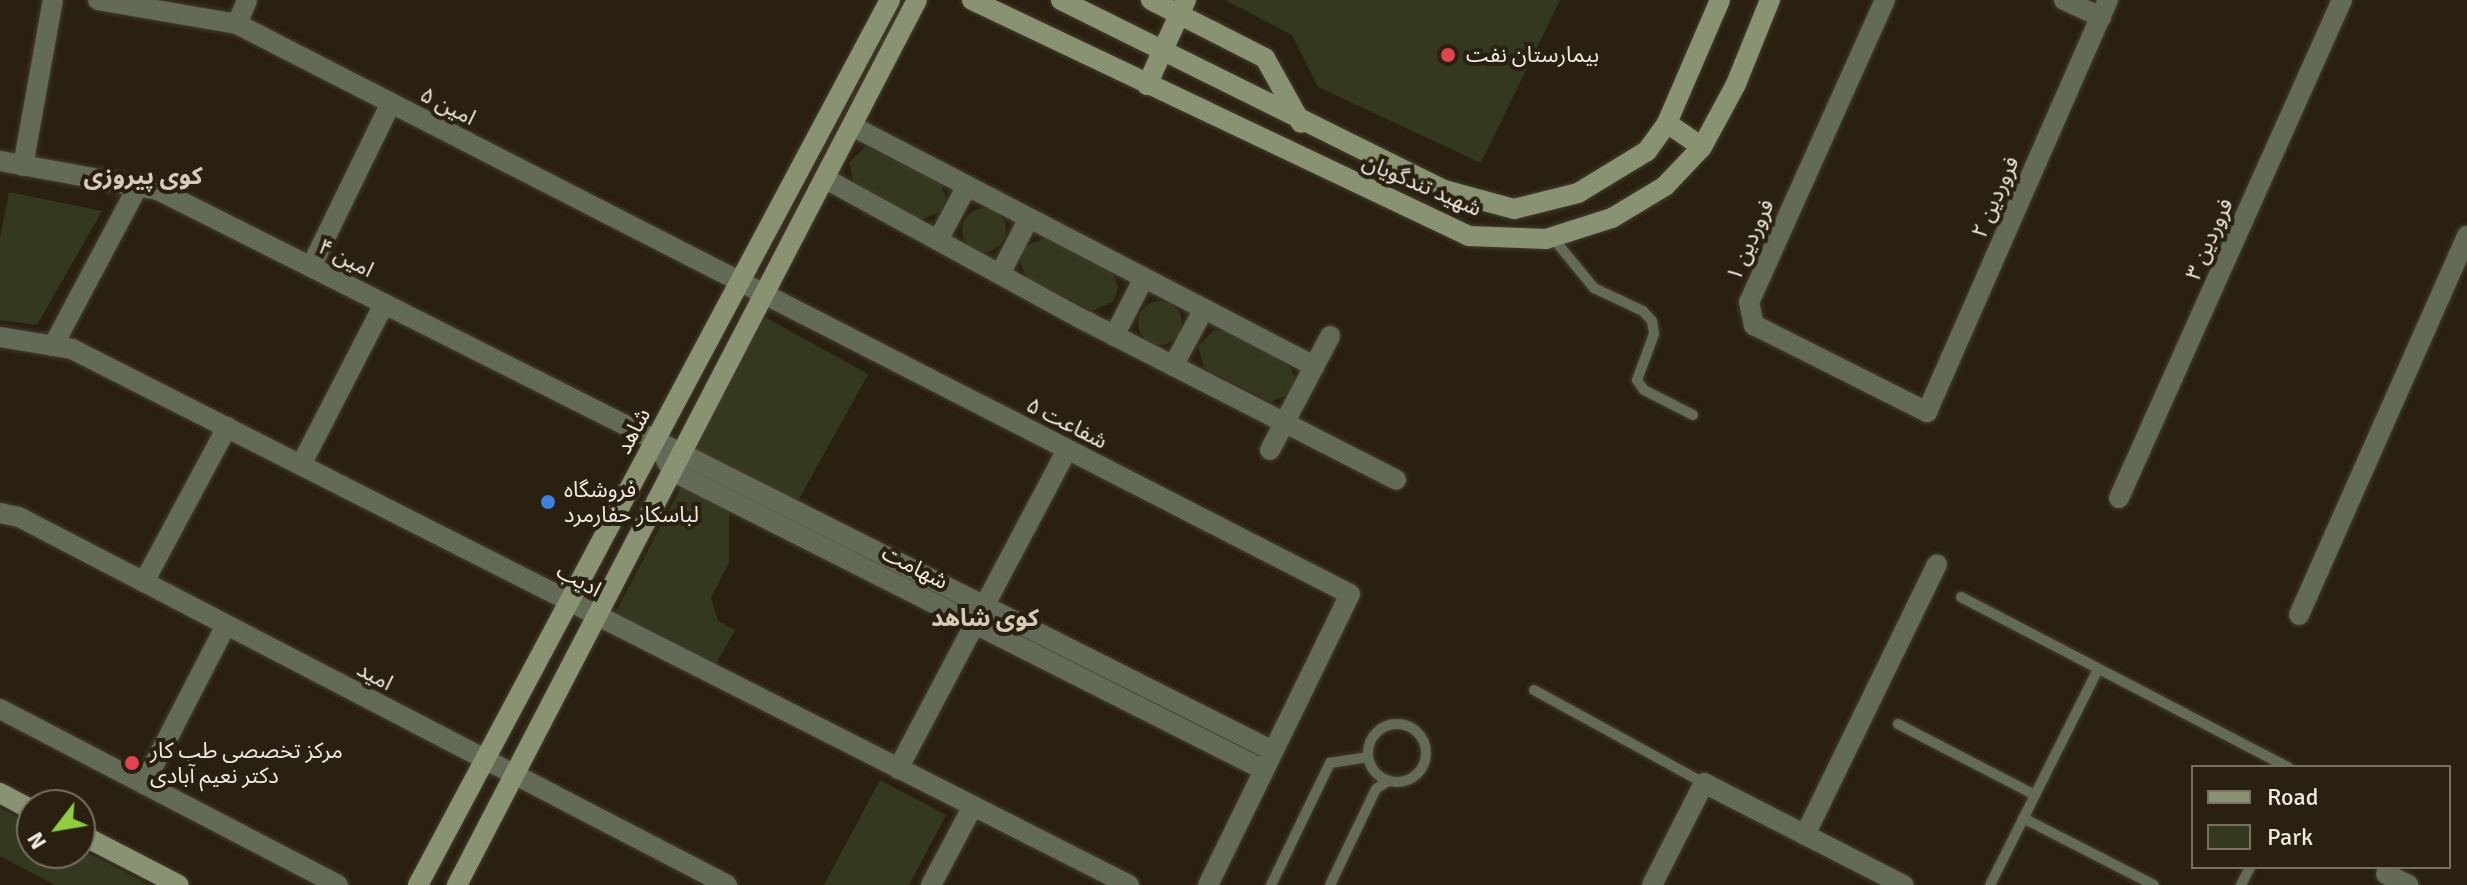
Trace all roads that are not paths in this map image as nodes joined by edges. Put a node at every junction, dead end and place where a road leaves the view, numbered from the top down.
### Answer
1 (53, 0) edge
2 (98, 0) edge
3 (247, 0) edge
4 (890, 0) edge
5 (917, 0) edge
6 (972, 0) edge
7 (1061, 0) edge
8 (1151, 0) edge
9 (1720, 0) edge
10 (1770, 0) edge
11 (1885, 0) edge
12 (2064, 0) edge
13 (2342, 0) edge
14 (1183, 8) edge
15 (2104, 8) edge
16 (237, 24) junction
17 (1162, 52) junction
18 (1147, 85) junction
19 (391, 103) junction
20 (1301, 123) junction
21 (1667, 123) junction
22 (852, 126) junction
23 (1702, 147) junction
24 (0, 161) edge
25 (23, 166) junction
26 (824, 178) junction
27 (138, 186) junction
28 (967, 186) junction
29 (1444, 190) junction
30 (1029, 218) junction
31 (1433, 219) junction
32 (2467, 235) edge
33 (1552, 237) junction
34 (938, 240) junction
35 (311, 267) junction
36 (1000, 274) junction
37 (1144, 278) junction
38 (739, 284) junction
39 (763, 296) junction
40 (384, 304) junction
41 (1204, 309) junction
42 (1114, 336) junction
43 (1330, 336) dead end
44 (0, 337) edge
45 (53, 346) junction
46 (1173, 366) junction
47 (1314, 366) junction
48 (1927, 412) joint
49 (1693, 415) dead end
50 (1285, 423) junction
51 (227, 427) junction
52 (655, 440) junction
53 (1067, 450) junction
54 (1270, 450) dead end
55 (682, 451) junction
56 (301, 465) junction
57 (672, 471) junction
58 (1396, 480) dead end
59 (2119, 498) dead end
60 (0, 513) edge
61 (1937, 564) dead end
62 (144, 582) junction
63 (1961, 597) dead end
64 (569, 601) junction
65 (985, 605) junction
66 (2299, 615) dead end
67 (596, 617) junction
68 (975, 624) junction
69 (226, 625) junction
70 (2098, 669) junction
71 (1534, 690) dead end
72 (0, 709) edge
73 (1898, 724) dead end
74 (1273, 751) junction
75 (1367, 757) junction
76 (485, 760) junction
77 (2284, 765) edge
78 (898, 769) junction
79 (1264, 770) junction
80 (515, 773) junction
81 (1388, 781) junction
82 (1704, 783) junction
83 (144, 784) junction
84 (2035, 795) junction
85 (973, 806) junction
86 (2023, 818) junction
87 (1805, 835) junction
88 (96, 842) edge
89 (2385, 875) edge
90 (179, 885) edge
91 (338, 885) edge
92 (418, 885) edge
93 (457, 885) edge
94 (727, 885) edge
95 (931, 885) edge
96 (1129, 885) edge
97 (1208, 885) edge
98 (1271, 885) edge
99 (1330, 885) edge
100 (1652, 885) edge
101 (1903, 885) edge
102 (1990, 885) edge
103 (2154, 885) edge
104 (2409, 885) edge

1 - 25 street
2 - 16 street, امین ۵
3 - 16 street
4 - 38 main road, شاهد
5 - 22 main road
6 - 18 main road, شهید تندگویان
7 - 17 main road, شهید تندگویان
8 - 14 main road
9 - 21 main road, شهید تندگویان
10 - 23 main road, شهید تندگویان
11 - 48 street, فروردین ۱
12 - 15 street
13 - 59 street, فروردین ۳
14 - 17 main road
14 - 20 main road
15 - 48 street, فروردین ۲
16 - 19 street, امین ۵
17 - 18 main road
17 - 20 main road, شهید تندگویان
18 - 31 main road, شهید تندگویان
19 - 35 street
19 - 38 street, امین ۵
20 - 29 main road, شهید تندگویان
21 - 23 main road
21 - 29 main road, شهید تندگویان
22 - 26 main road
22 - 28 street
23 - 33 main road, شهید تندگویان
24 - 25 street, امین ۴
25 - 27 street, امین ۴
26 - 34 street
26 - 39 main road
27 - 35 street, امین ۴
27 - 45 street
28 - 30 street
28 - 34 street
29 - 31 main road
30 - 36 street
30 - 37 street
31 - 33 main road, شهید تندگویان
32 - 66 street
33 - 49 lane
34 - 36 street
35 - 40 street, امین ۴
36 - 42 street
37 - 41 street
37 - 42 street
38 - 39 street, امین ۵
38 - 52 main road, شاهد
39 - 53 street, شفاعت ۵
39 - 55 main road
40 - 52 street, امین ۴
40 - 56 street
41 - 46 street
41 - 47 street
42 - 46 street
43 - 47 street
44 - 45 street, ادیب
45 - 51 street, ادیب
46 - 50 street
47 - 50 street
50 - 54 street
50 - 58 street
51 - 56 street, ادیب
51 - 62 street
52 - 55 street, امین ۴
52 - 57 street
52 - 64 main road, شاهد
53 - 65 street
53 - 74 street, شفاعت ۵
55 - 57 main road
55 - 65 street, شهامت
56 - 64 street, ادیب
57 - 67 main road
57 - 68 street, شهامت
60 - 62 street, امید
61 - 87 street
62 - 69 street, امید
63 - 70 lane
64 - 67 street, ادیب
64 - 76 main road, شاهد
65 - 68 street
65 - 74 street, شهامت
67 - 78 street, ادیب
67 - 80 main road
68 - 78 street
68 - 79 street, شهامت
69 - 76 street, امید
69 - 83 street
70 - 77 lane
70 - 84 lane
71 - 82 lane
72 - 83 street
73 - 84 lane
74 - 79 street
75 - 81 lane
75 - 81 lane
75 - 98 lane
76 - 80 street, امید
76 - 92 main road, شاهد
78 - 85 street, ادیب
79 - 97 street
80 - 93 main road
80 - 94 street, امید
81 - 99 lane
82 - 87 street
82 - 100 street
83 - 91 street
84 - 86 lane
85 - 95 street
85 - 96 street, ادیب
86 - 102 lane
86 - 103 lane
87 - 101 street
88 - 90 main road
89 - 104 street

